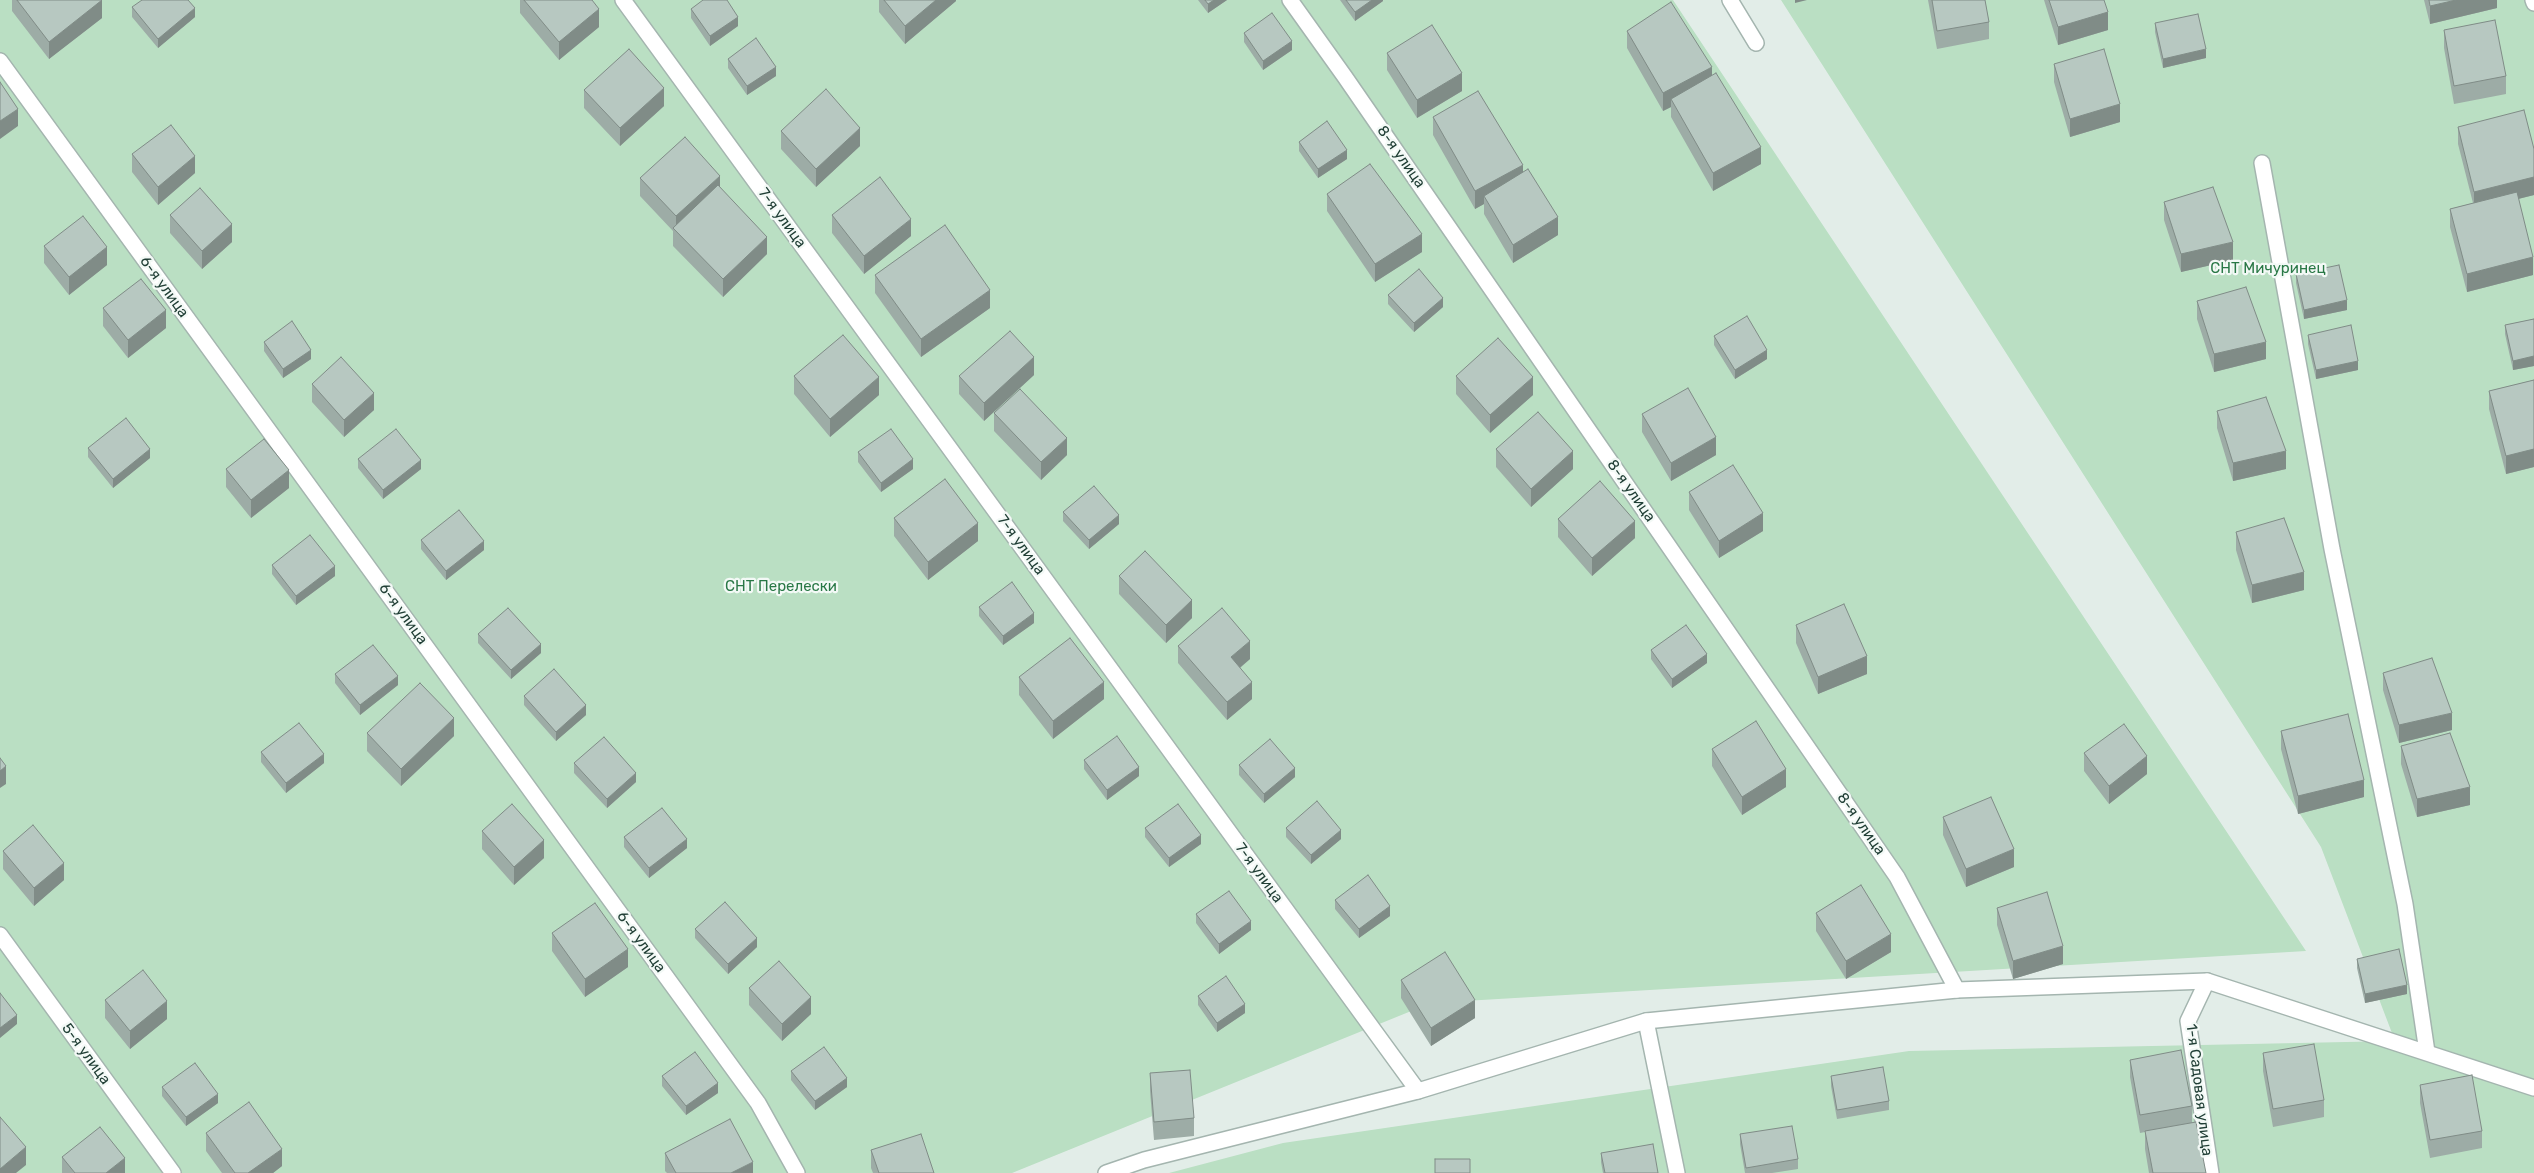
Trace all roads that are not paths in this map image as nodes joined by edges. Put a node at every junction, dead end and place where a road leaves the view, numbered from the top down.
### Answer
1 (623, 0) edge
2 (1290, 0) edge
3 (1730, 0) edge
4 (1756, 43) dead end
5 (0, 61) edge
6 (2262, 163) dead end
7 (0, 936) edge
8 (2207, 981) junction
9 (1957, 990) junction
10 (1646, 1021) junction
11 (2427, 1052) junction
12 (2534, 1088) edge
13 (1418, 1091) junction
14 (1126, 1169) edge
15 (173, 1173) edge
16 (796, 1173) edge
17 (1106, 1173) edge
18 (1677, 1173) edge
19 (2211, 1173) edge

1 - 13 street, 7-я улица
2 - 9 street, 8-я улица
3 - 4 street
5 - 16 street, 6-я улица
6 - 11 street
7 - 15 street, 5-я улица
8 - 9 street
8 - 11 street
8 - 19 street, 1-я Садовая улица
9 - 10 street
10 - 13 street
10 - 18 street
11 - 12 street
13 - 14 street
14 - 17 street

